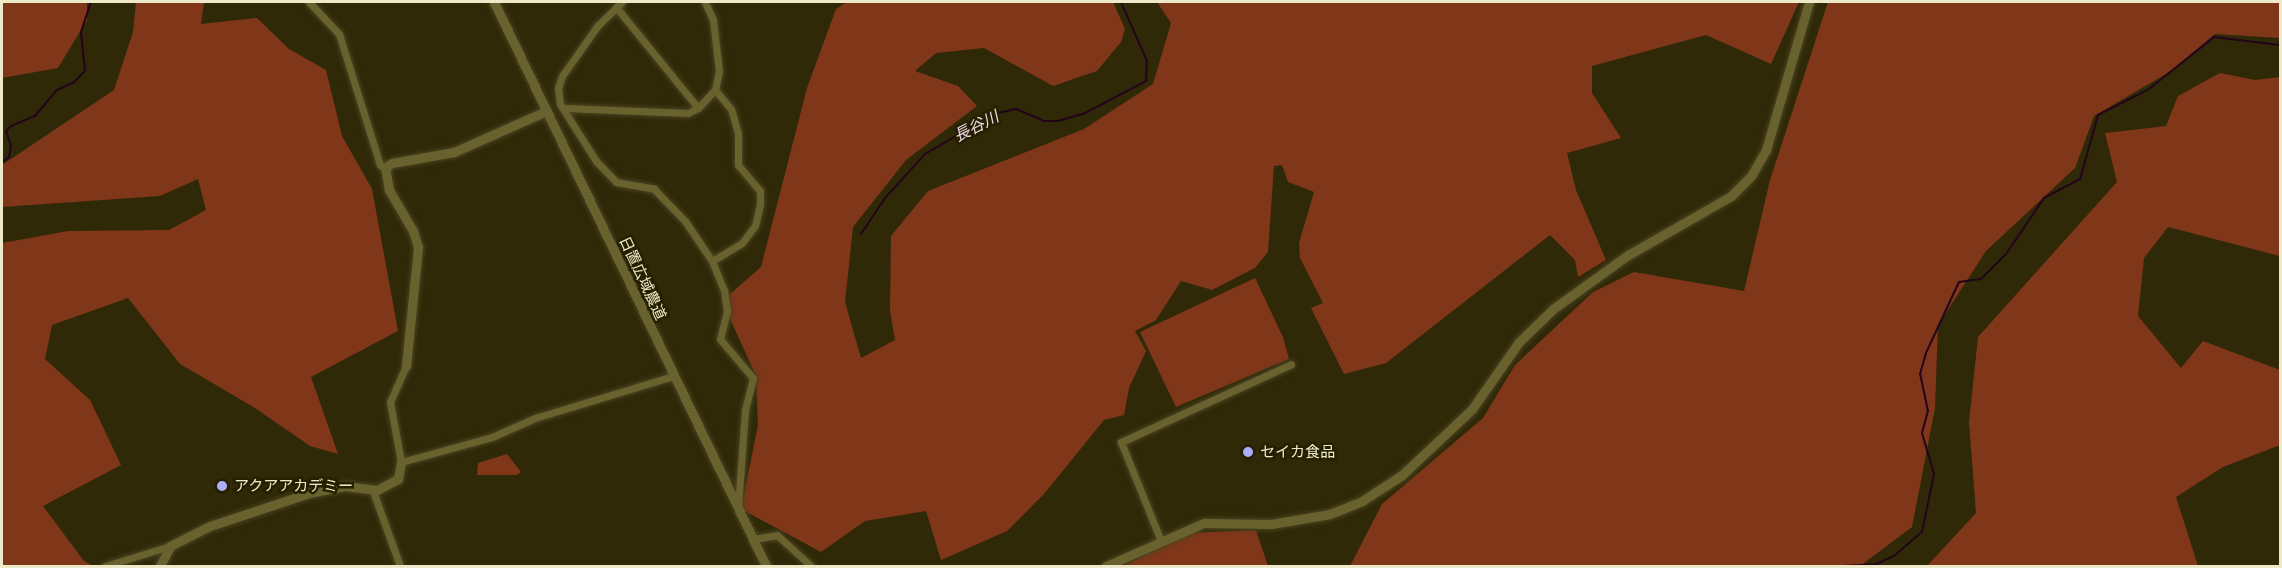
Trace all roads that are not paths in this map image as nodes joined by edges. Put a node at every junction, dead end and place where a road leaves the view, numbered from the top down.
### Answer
1 (309, 2) edge
2 (494, 2) edge
3 (705, 2) edge
4 (1809, 2) edge
5 (619, 4) edge
6 (715, 90) junction
7 (562, 106) junction
8 (698, 108) junction
9 (546, 111) junction
10 (385, 168) junction
11 (712, 261) junction
12 (1291, 364) dead end
13 (406, 366) joint
14 (673, 376) junction
15 (401, 462) junction
16 (373, 491) junction
17 (738, 507) junction
18 (753, 539) junction
19 (1161, 541) junction
20 (170, 546) junction
21 (105, 567) edge
22 (160, 567) edge
23 (400, 567) edge
24 (766, 567) edge
25 (811, 567) edge
26 (1106, 567) edge

1 - 10 street
2 - 9 street, 日置広域農道
3 - 6 street
4 - 19 street
5 - 7 street
5 - 8 street
6 - 8 street
6 - 11 street
7 - 8 street
7 - 9 street
7 - 11 street
9 - 10 street
9 - 14 street, 日置広域農道
10 - 13 street
11 - 17 street
12 - 19 street
13 - 15 street
14 - 15 street
14 - 17 street, 日置広域農道
15 - 16 street
16 - 20 street
16 - 23 street
17 - 18 street, 日置広域農道
18 - 24 street, 日置広域農道
18 - 25 street
19 - 26 street
20 - 21 street
20 - 22 street

